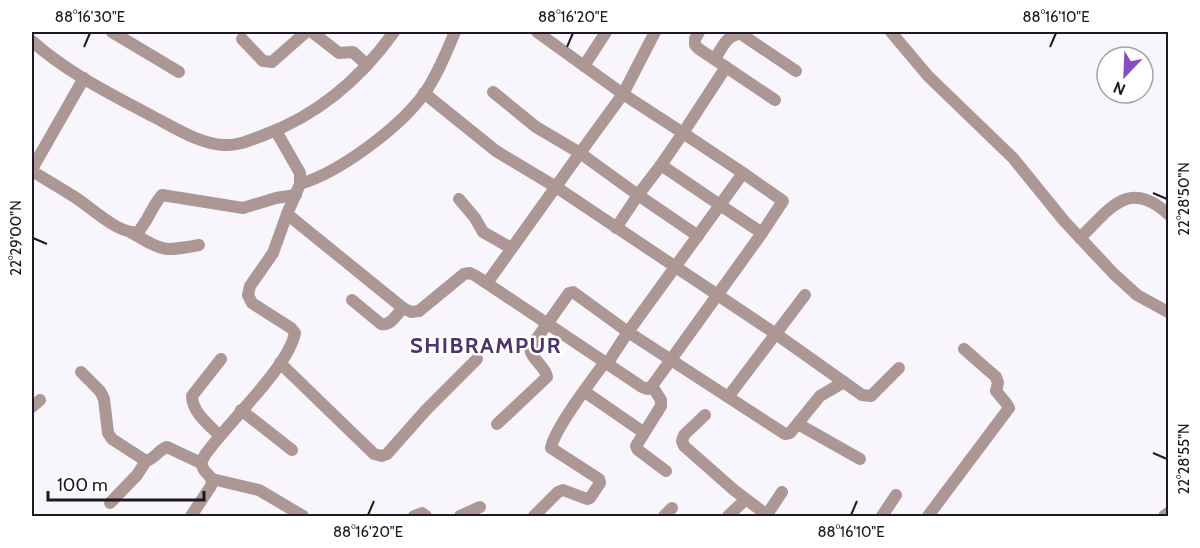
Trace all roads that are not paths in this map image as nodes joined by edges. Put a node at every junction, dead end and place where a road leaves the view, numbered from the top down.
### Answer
1 (112, 32) edge
2 (306, 32) edge
3 (312, 32) edge
4 (394, 32) edge
5 (455, 32) edge
6 (537, 32) edge
7 (606, 32) edge
8 (655, 32) edge
9 (699, 32) edge
10 (891, 32) edge
11 (242, 39) dead end
12 (32, 41) edge
13 (715, 59) junction
14 (367, 65) junction
15 (584, 66) junction
16 (726, 67) junction
17 (796, 71) dead end
18 (179, 72) dead end
19 (84, 78) junction
20 (493, 92) dead end
21 (424, 93) junction
22 (623, 94) junction
23 (776, 100) dead end
24 (276, 130) junction
25 (683, 133) junction
26 (580, 153) junction
27 (661, 165) junction
28 (32, 167) edge
29 (743, 173) junction
30 (556, 187) junction
31 (298, 190) junction
32 (638, 195) junction
33 (459, 199) dead end
34 (720, 205) junction
35 (287, 214) junction
36 (1168, 214) edge
37 (616, 228) junction
38 (762, 232) junction
39 (132, 233) junction
40 (698, 236) junction
41 (1080, 238) junction
42 (199, 245) dead end
43 (510, 248) junction
44 (675, 267) junction
45 (487, 283) junction
46 (717, 294) junction
47 (805, 295) dead end
48 (352, 300) dead end
49 (1166, 307) edge
50 (403, 308) junction
51 (546, 322) junction
52 (628, 332) junction
53 (776, 334) junction
54 (964, 349) dead end
55 (221, 359) dead end
56 (477, 359) dead end
57 (670, 360) junction
58 (280, 363) junction
59 (606, 363) junction
60 (899, 369) dead end
61 (81, 372) dead end
62 (844, 382) junction
63 (652, 386) junction
64 (585, 392) junction
65 (728, 397) junction
66 (241, 410) junction
67 (705, 415) dead end
68 (798, 423) junction
69 (497, 424) dead end
70 (643, 432) junction
71 (220, 436) junction
72 (292, 450) dead end
73 (860, 459) dead end
74 (146, 460) junction
75 (201, 464) junction
76 (666, 471) dead end
77 (212, 479) junction
78 (782, 492) dead end
79 (896, 495) dead end
80 (745, 500) junction
81 (110, 503) dead end
82 (480, 507) dead end
83 (1168, 513) edge
84 (541, 514) edge
85 (191, 516) edge
86 (303, 516) edge
87 (414, 516) edge
88 (426, 516) edge
89 (460, 516) edge
90 (728, 516) edge
91 (766, 516) edge
92 (882, 516) edge
93 (928, 516) edge
94 (1164, 516) edge

1 - 18 street
2 - 11 street
3 - 14 street
4 - 14 street
5 - 21 street
6 - 15 street
7 - 15 street
8 - 22 street
9 - 13 street
10 - 41 street
12 - 19 street
13 - 16 street
13 - 17 street
14 - 24 street
15 - 22 street
16 - 23 street
16 - 25 street
19 - 24 street
19 - 28 street
20 - 26 street
21 - 30 street
21 - 31 street
22 - 25 street
22 - 26 street
24 - 31 street
25 - 27 street
25 - 29 street
26 - 30 street
26 - 32 street
27 - 32 street
27 - 34 street
28 - 39 street
29 - 34 street
29 - 38 street
30 - 37 street
30 - 43 street
31 - 35 street
31 - 39 street
32 - 37 street
32 - 40 street
33 - 43 street
34 - 38 street
34 - 40 street
35 - 50 street
35 - 58 street
36 - 41 street
37 - 44 street
38 - 46 street
39 - 42 street
40 - 44 street
41 - 49 street
43 - 45 street
44 - 46 street
44 - 52 street
45 - 50 street
45 - 51 street
46 - 53 street
46 - 57 street
47 - 53 street
48 - 50 street
51 - 52 street
51 - 59 street
51 - 69 street
52 - 57 street
52 - 59 street
53 - 62 street
53 - 65 street
54 - 93 street
55 - 71 street
56 - 58 street
57 - 63 street
57 - 65 street
58 - 66 street
59 - 63 street
59 - 64 street
60 - 62 street
61 - 74 street
62 - 68 street
63 - 70 street
64 - 70 street
64 - 84 street
65 - 68 street
66 - 71 street
66 - 72 street
67 - 80 street
68 - 73 street
70 - 76 street
71 - 75 street
74 - 75 street
74 - 81 street
75 - 77 street
77 - 85 street
77 - 86 street
78 - 91 street
79 - 92 street
80 - 90 street
80 - 91 street
82 - 89 street
83 - 94 street
87 - 88 street

